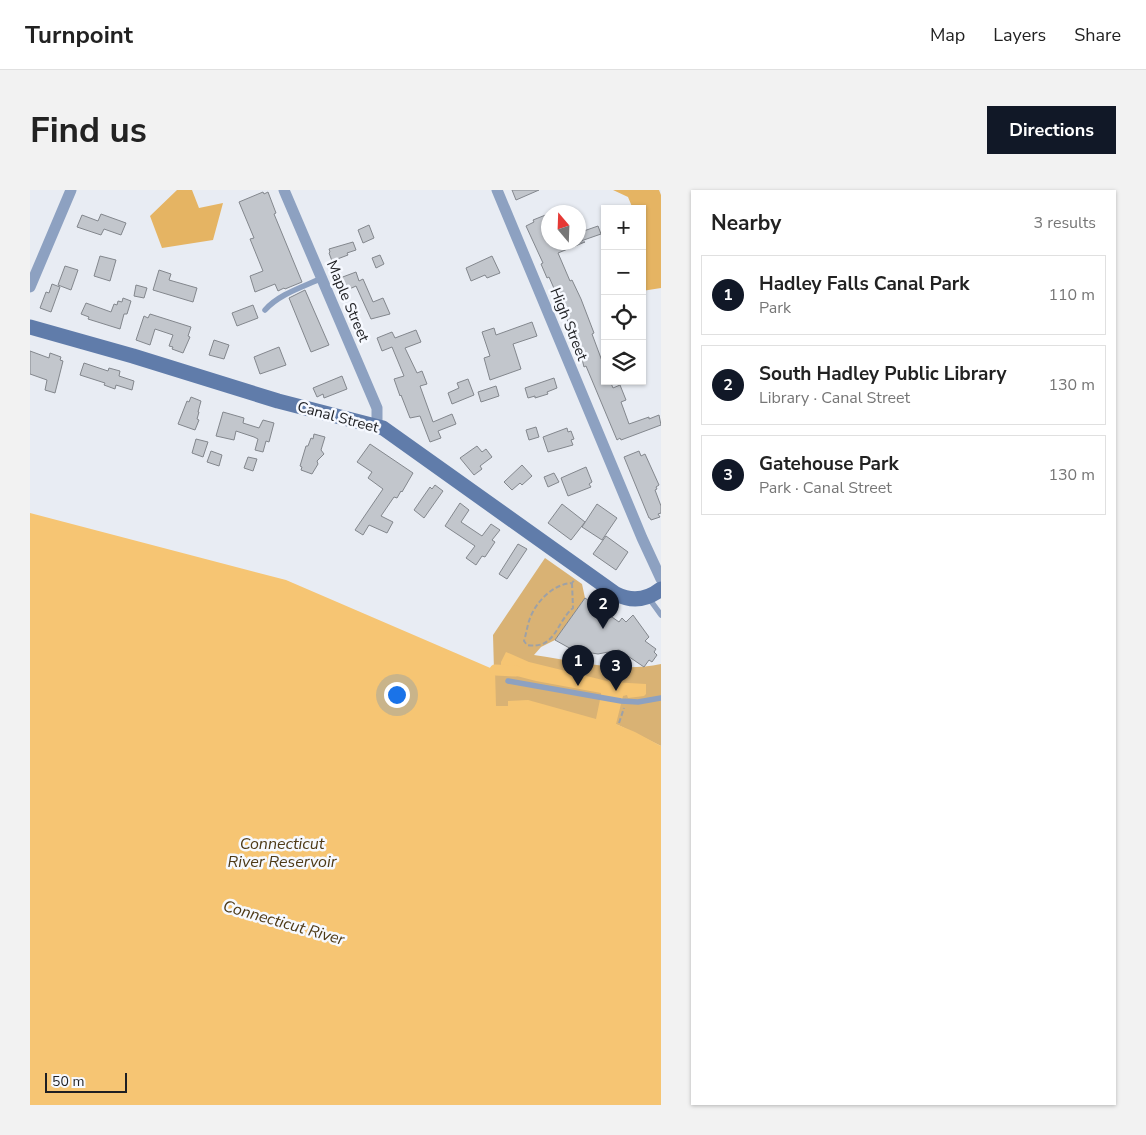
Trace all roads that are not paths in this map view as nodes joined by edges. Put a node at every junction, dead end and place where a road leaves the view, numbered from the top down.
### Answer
1 (72, 190) edge
2 (284, 190) edge
3 (498, 190) edge
4 (322, 278) junction
5 (30, 287) edge
6 (265, 310) dead end
7 (30, 327) edge
8 (377, 426) junction
9 (661, 580) edge
10 (654, 593) edge
11 (661, 615) edge
12 (508, 681) dead end
13 (661, 698) edge

1 - 5 street
2 - 4 street, Maple Street
3 - 9 street, High Street
4 - 6 lane
4 - 8 street, Maple Street
7 - 8 street, Canal Street
8 - 10 street, Canal Street
10 - 11 lane
12 - 13 lane

